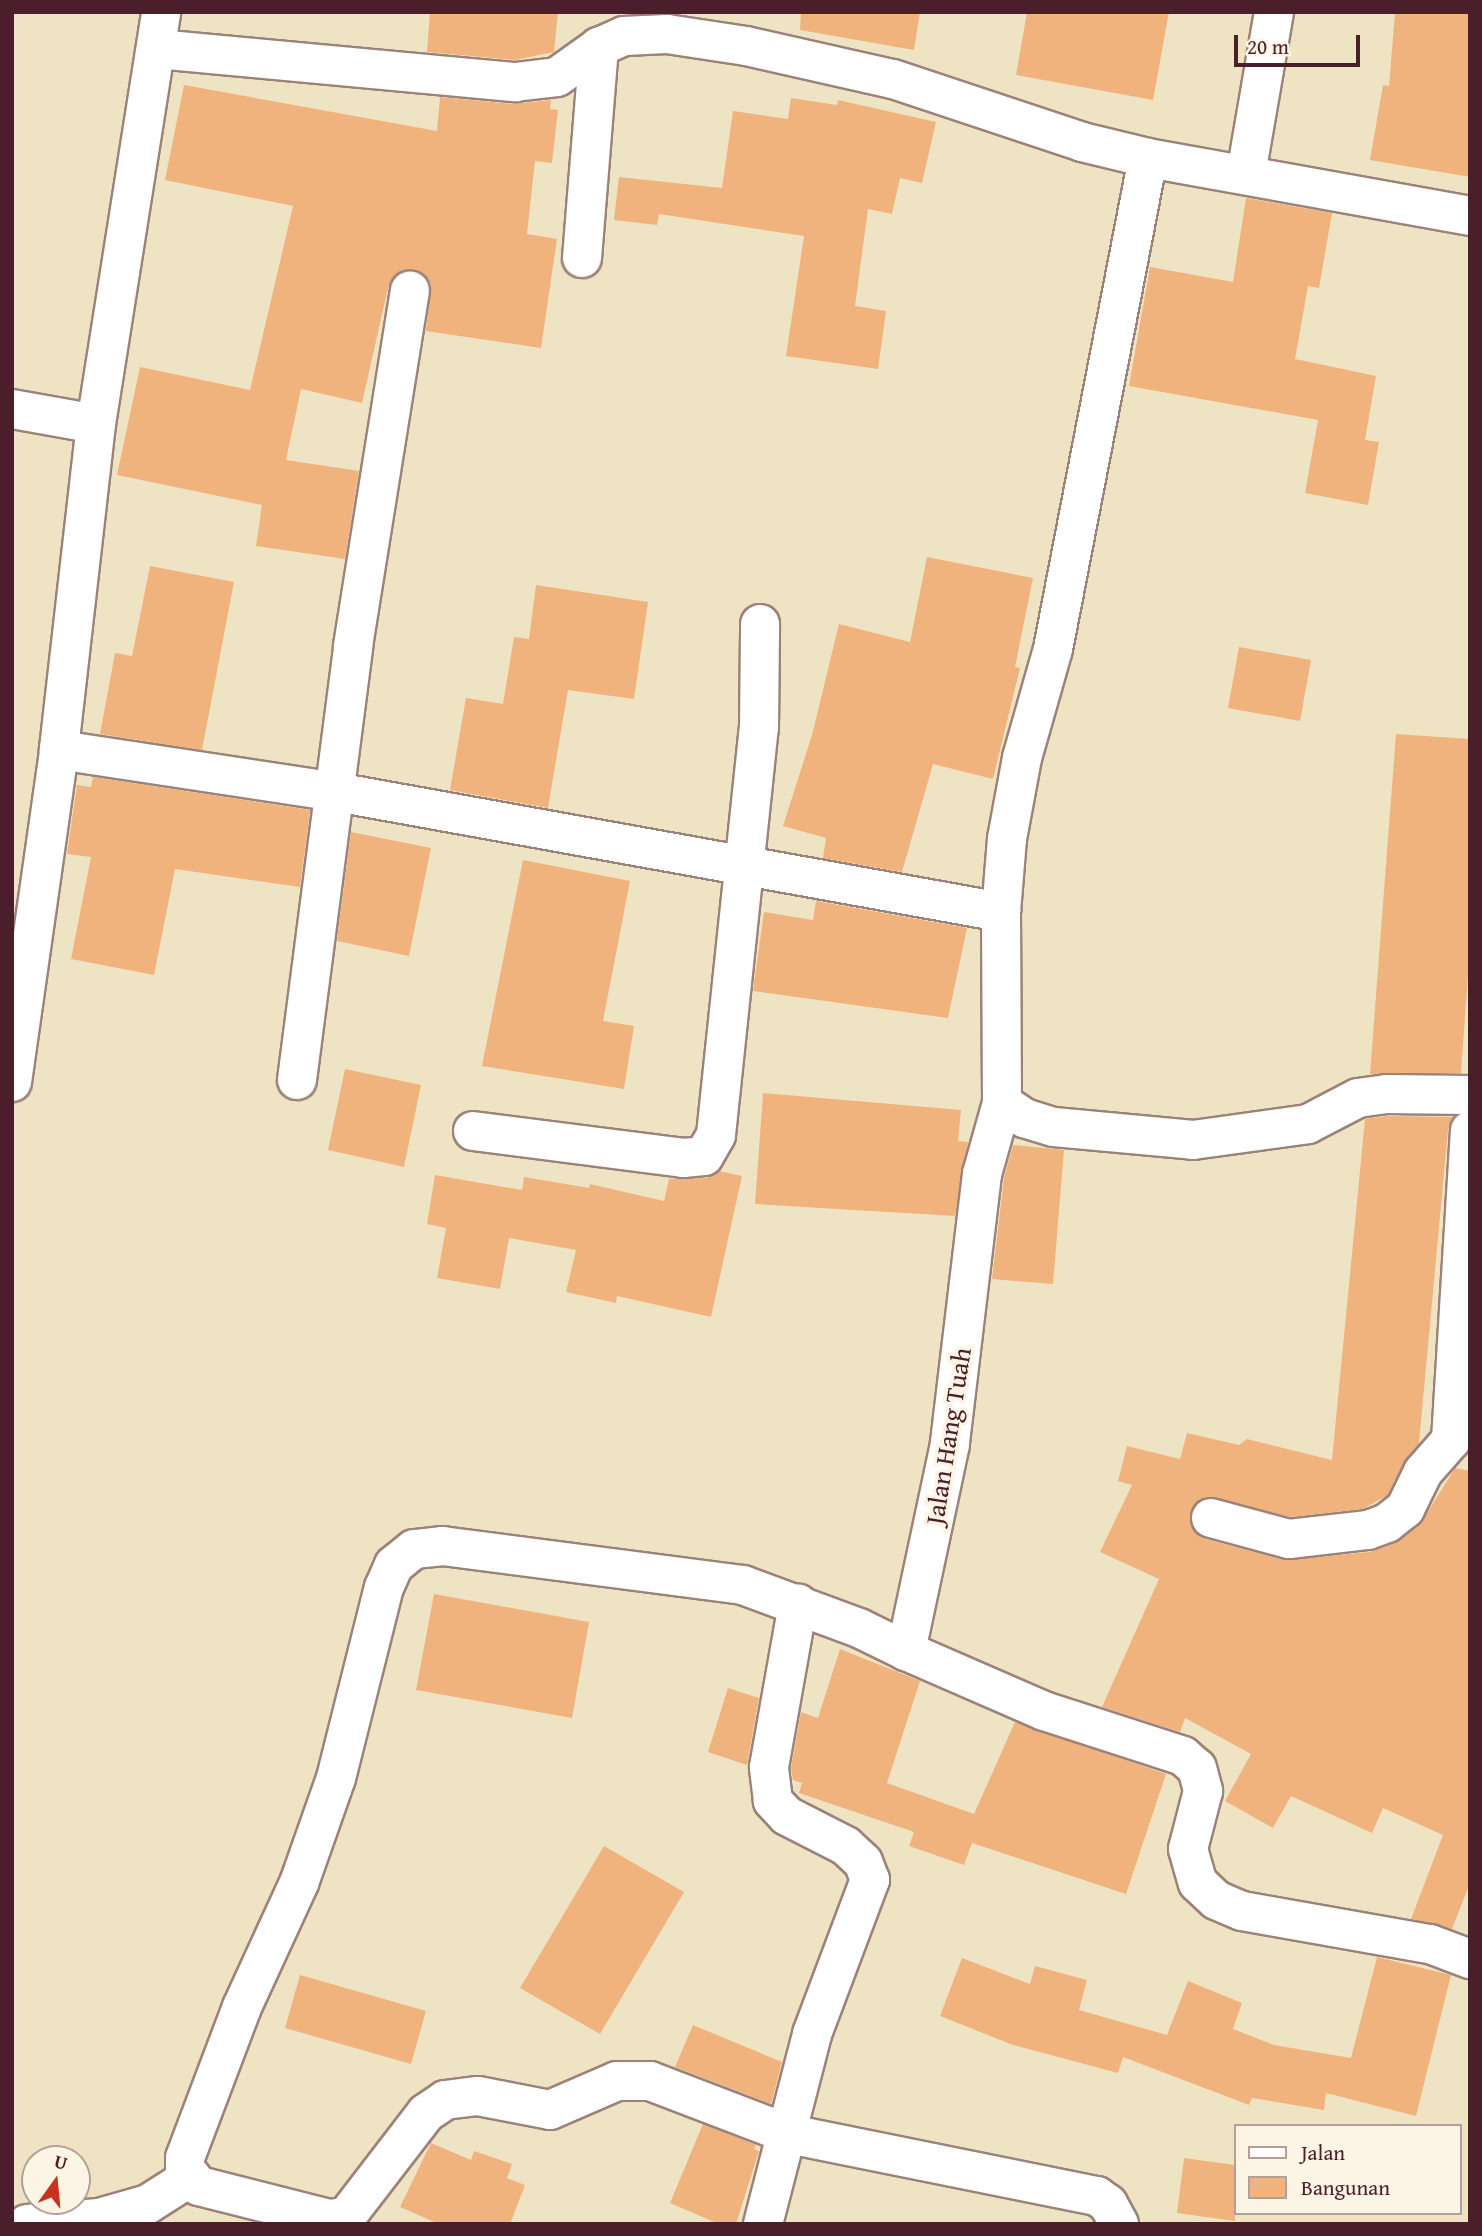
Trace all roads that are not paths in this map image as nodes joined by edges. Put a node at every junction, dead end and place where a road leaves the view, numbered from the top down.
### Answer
1 (1274, 12) edge
2 (159, 31) edge
3 (599, 47) junction
4 (1148, 158) junction
5 (1246, 174) junction
6 (1470, 216) edge
7 (582, 258) dead end
8 (410, 291) dead end
9 (12, 409) edge
10 (96, 424) junction
11 (760, 624) dead end
12 (59, 750) junction
13 (337, 792) junction
14 (741, 864) junction
15 (1001, 912) junction
16 (297, 1080) dead end
17 (12, 1082) edge
18 (1470, 1094) edge
19 (1002, 1103) junction
20 (473, 1131) dead end
21 (1470, 1131) edge
22 (1460, 1442) edge
23 (1211, 1518) dead end
24 (798, 1604) junction
25 (906, 1651) junction
26 (1470, 1959) edge
27 (789, 2134) junction
28 (189, 2178) junction
29 (27, 2224) edge
30 (763, 2224) edge
31 (1119, 2224) edge

1 - 5 street
2 - 3 street
2 - 10 street
3 - 4 street
3 - 7 street
4 - 5 street
4 - 15 street, Jalan Hang Tuah
5 - 6 street
8 - 13 street
9 - 10 street
10 - 12 street
11 - 14 street
12 - 13 street
12 - 17 street
13 - 14 street
13 - 16 street
14 - 15 street
14 - 20 street
15 - 19 street, Jalan Hang Tuah
18 - 19 street
19 - 25 street, Jalan Hang Tuah
21 - 22 street
22 - 23 street
24 - 25 street
24 - 27 street
24 - 28 street
25 - 26 street
27 - 28 street
27 - 30 street
27 - 31 street
28 - 29 street

